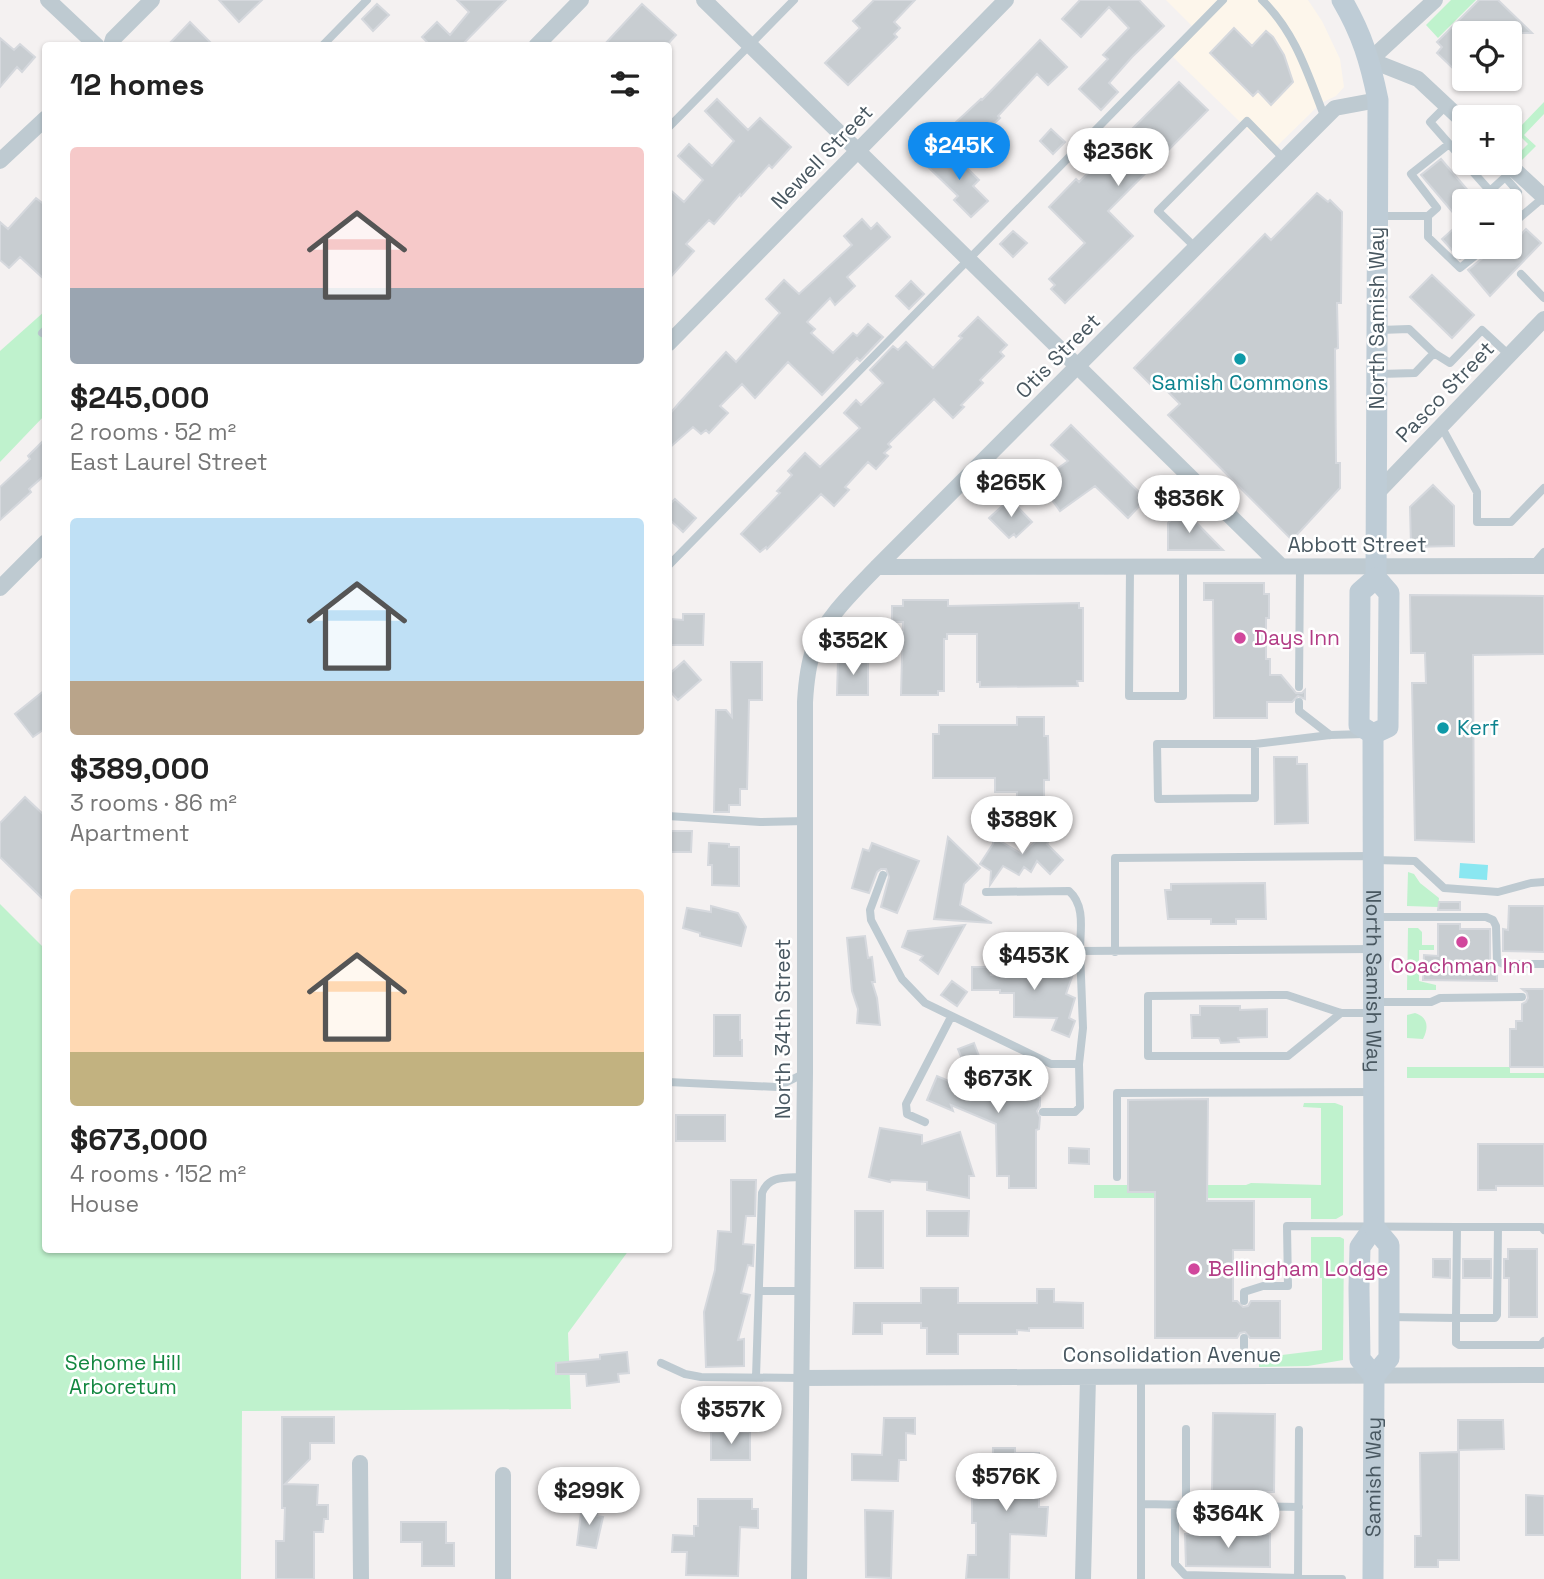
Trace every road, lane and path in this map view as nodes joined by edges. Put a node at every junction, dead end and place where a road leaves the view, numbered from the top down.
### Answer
1 (48, 0) edge
2 (66, 0) edge
3 (152, 0) edge
4 (367, 0) edge
5 (581, 0) edge
6 (704, 0) edge
7 (794, 0) edge
8 (1006, 0) edge
9 (1223, 0) edge
10 (1262, 0) edge
11 (1342, 0) edge
12 (1435, 0) edge
13 (74, 23) junction
14 (93, 42) edge
15 (112, 42) edge
16 (326, 42) edge
17 (540, 42) edge
18 (750, 45) junction
19 (1370, 60) junction
20 (1378, 100) junction
21 (1447, 106) junction
22 (1452, 111) edge
23 (1325, 118) junction
24 (42, 122) edge
25 (672, 124) edge
26 (1449, 144) junction
27 (1452, 148) edge
28 (858, 151) junction
29 (1284, 159) junction
30 (0, 161) edge
31 (1476, 175) edge
32 (1504, 175) edge
33 (1515, 175) edge
34 (1544, 197) edge
35 (1377, 216) junction
36 (1428, 216) junction
37 (1522, 216) edge
38 (1196, 248) junction
39 (1471, 259) edge
40 (969, 260) junction
41 (1521, 274) dead end
42 (1544, 298) edge
43 (1544, 319) edge
44 (1377, 330) junction
45 (672, 340) edge
46 (1434, 353) junction
47 (1509, 355) junction
48 (1078, 366) junction
49 (1377, 374) junction
50 (1441, 426) junction
51 (1544, 488) edge
52 (1376, 494) junction
53 (42, 546) edge
54 (1544, 552) edge
55 (672, 562) edge
56 (1182, 566) junction
57 (1281, 566) junction
58 (1300, 566) junction
59 (1538, 566) edge
60 (877, 567) junction
61 (1130, 567) junction
62 (1376, 572) junction
63 (0, 588) edge
64 (806, 681) joint
65 (1299, 687) dead end
66 (1299, 702) dead end
67 (1330, 734) junction
68 (1373, 734) junction
69 (1255, 744) junction
70 (672, 816) edge
71 (805, 821) junction
72 (1373, 858) junction
73 (883, 875) dead end
74 (1544, 882) edge
75 (986, 892) dead end
76 (1373, 918) junction
77 (1373, 949) junction
78 (1080, 951) junction
79 (1115, 952) junction
80 (1544, 964) edge
81 (1522, 997) dead end
82 (1373, 1008) junction
83 (1341, 1013) junction
84 (951, 1017) junction
85 (1079, 1064) junction
86 (805, 1073) junction
87 (672, 1082) edge
88 (1373, 1092) junction
89 (1043, 1112) dead end
90 (925, 1122) dead end
91 (803, 1177) junction
92 (1117, 1177) dead end
93 (1374, 1227) junction
94 (1457, 1227) junction
95 (1498, 1227) junction
96 (1544, 1230) edge
97 (759, 1292) junction
98 (802, 1292) junction
99 (1244, 1301) dead end
100 (1389, 1317) junction
101 (1456, 1318) junction
102 (1244, 1338) dead end
103 (1544, 1341) edge
104 (1244, 1348) dead end
105 (661, 1363) dead end
106 (1544, 1375) edge
107 (1374, 1376) junction
108 (756, 1377) junction
109 (1088, 1377) junction
110 (1141, 1377) junction
111 (801, 1378) junction
112 (1186, 1429) dead end
113 (1299, 1430) dead end
114 (360, 1463) dead end
115 (503, 1475) dead end
116 (1142, 1504) junction
117 (1174, 1505) junction
118 (1186, 1505) junction
119 (1299, 1507) junction
120 (1298, 1578) edge
121 (361, 1579) edge
122 (503, 1579) edge
123 (799, 1579) edge
124 (1083, 1579) edge
125 (1141, 1579) edge
126 (1342, 1579) edge
127 (1373, 1579) edge

1 - 13 street
2 - 13 street
3 - 15 street
4 - 16 lane
5 - 17 street
6 - 18 street
7 - 18 lane
8 - 28 street, Newell Street
9 - 40 lane
10 - 23 lane
11 - 19 main road, North Samish Way
12 - 19 street
13 - 14 street
18 - 25 lane
18 - 28 street
19 - 20 main road, North Samish Way
19 - 21 street
20 - 23 street, Otis Street
20 - 35 main road, North Samish Way
21 - 22 street
21 - 26 lane
23 - 29 street, Otis Street
24 - 30 street
26 - 27 lane
26 - 36 lane
28 - 40 street
28 - 45 street, Newell Street
29 - 38 street, Otis Street
29 - 38 lane
31 - 32 lane
33 - 34 street
34 - 37 lane
35 - 36 lane
35 - 44 main road, North Samish Way
36 - 39 lane
38 - 48 street, Otis Street
40 - 48 street
40 - 55 lane
41 - 42 lane
43 - 47 street, Pasco Street
44 - 46 lane
44 - 49 main road, North Samish Way
46 - 47 lane
46 - 49 lane
47 - 50 street, Pasco Street
48 - 57 street
48 - 60 street, Otis Street
49 - 52 main road, North Samish Way
50 - 51 lane
50 - 52 street, Pasco Street
52 - 62 main road, North Samish Way
53 - 63 street
54 - 59 lane
56 - 57 street, Abbott Street
56 - 61 street, Abbott Street
56 - 61 lane
57 - 58 street, Abbott Street
58 - 62 street, Abbott Street
58 - 65 lane
59 - 62 street, Abbott Street
60 - 61 street, Abbott Street
60 - 64 street, Otis Street
62 - 68 main road, North Samish Way
62 - 68 main road, North Samish Way
64 - 71 street, North 34th Street
66 - 67 lane
67 - 68 lane
67 - 69 lane
68 - 72 main road, North Samish Way
69 - 69 lane
70 - 71 lane
71 - 86 street, North 34th Street
72 - 74 lane
72 - 76 main road, North Samish Way
72 - 79 lane
73 - 84 lane
75 - 78 lane
76 - 77 main road, North Samish Way
76 - 80 lane
77 - 79 lane
77 - 82 main road, North Samish Way
78 - 79 lane
78 - 85 lane
81 - 82 lane
82 - 83 lane
82 - 88 main road, North Samish Way
83 - 83 lane
84 - 85 lane
84 - 90 lane
85 - 89 lane
86 - 87 lane
86 - 91 street, North 34th Street
88 - 92 lane
88 - 93 main road, North Samish Way
91 - 97 lane
91 - 98 street, North 34th Street
93 - 94 lane
93 - 99 lane
93 - 100 main road, North Samish Way
93 - 107 main road, North Samish Way
94 - 95 lane
94 - 101 lane
95 - 96 lane
95 - 101 lane
97 - 98 lane
97 - 108 lane
98 - 111 street, North 34th Street
100 - 101 lane
100 - 107 main road, North Samish Way
101 - 103 lane
102 - 104 lane
105 - 108 lane
106 - 107 street, Consolidation Avenue
107 - 110 street, Consolidation Avenue
107 - 127 main road, Samish Way
108 - 111 lane
109 - 110 street, Consolidation Avenue
109 - 111 street, Consolidation Avenue
109 - 124 street
110 - 116 lane
111 - 123 street, North 34th Street
112 - 118 lane
113 - 119 lane
114 - 121 street
115 - 122 street
116 - 117 lane
116 - 125 lane
117 - 118 lane
117 - 120 lane
118 - 119 lane
119 - 120 lane
120 - 126 lane

